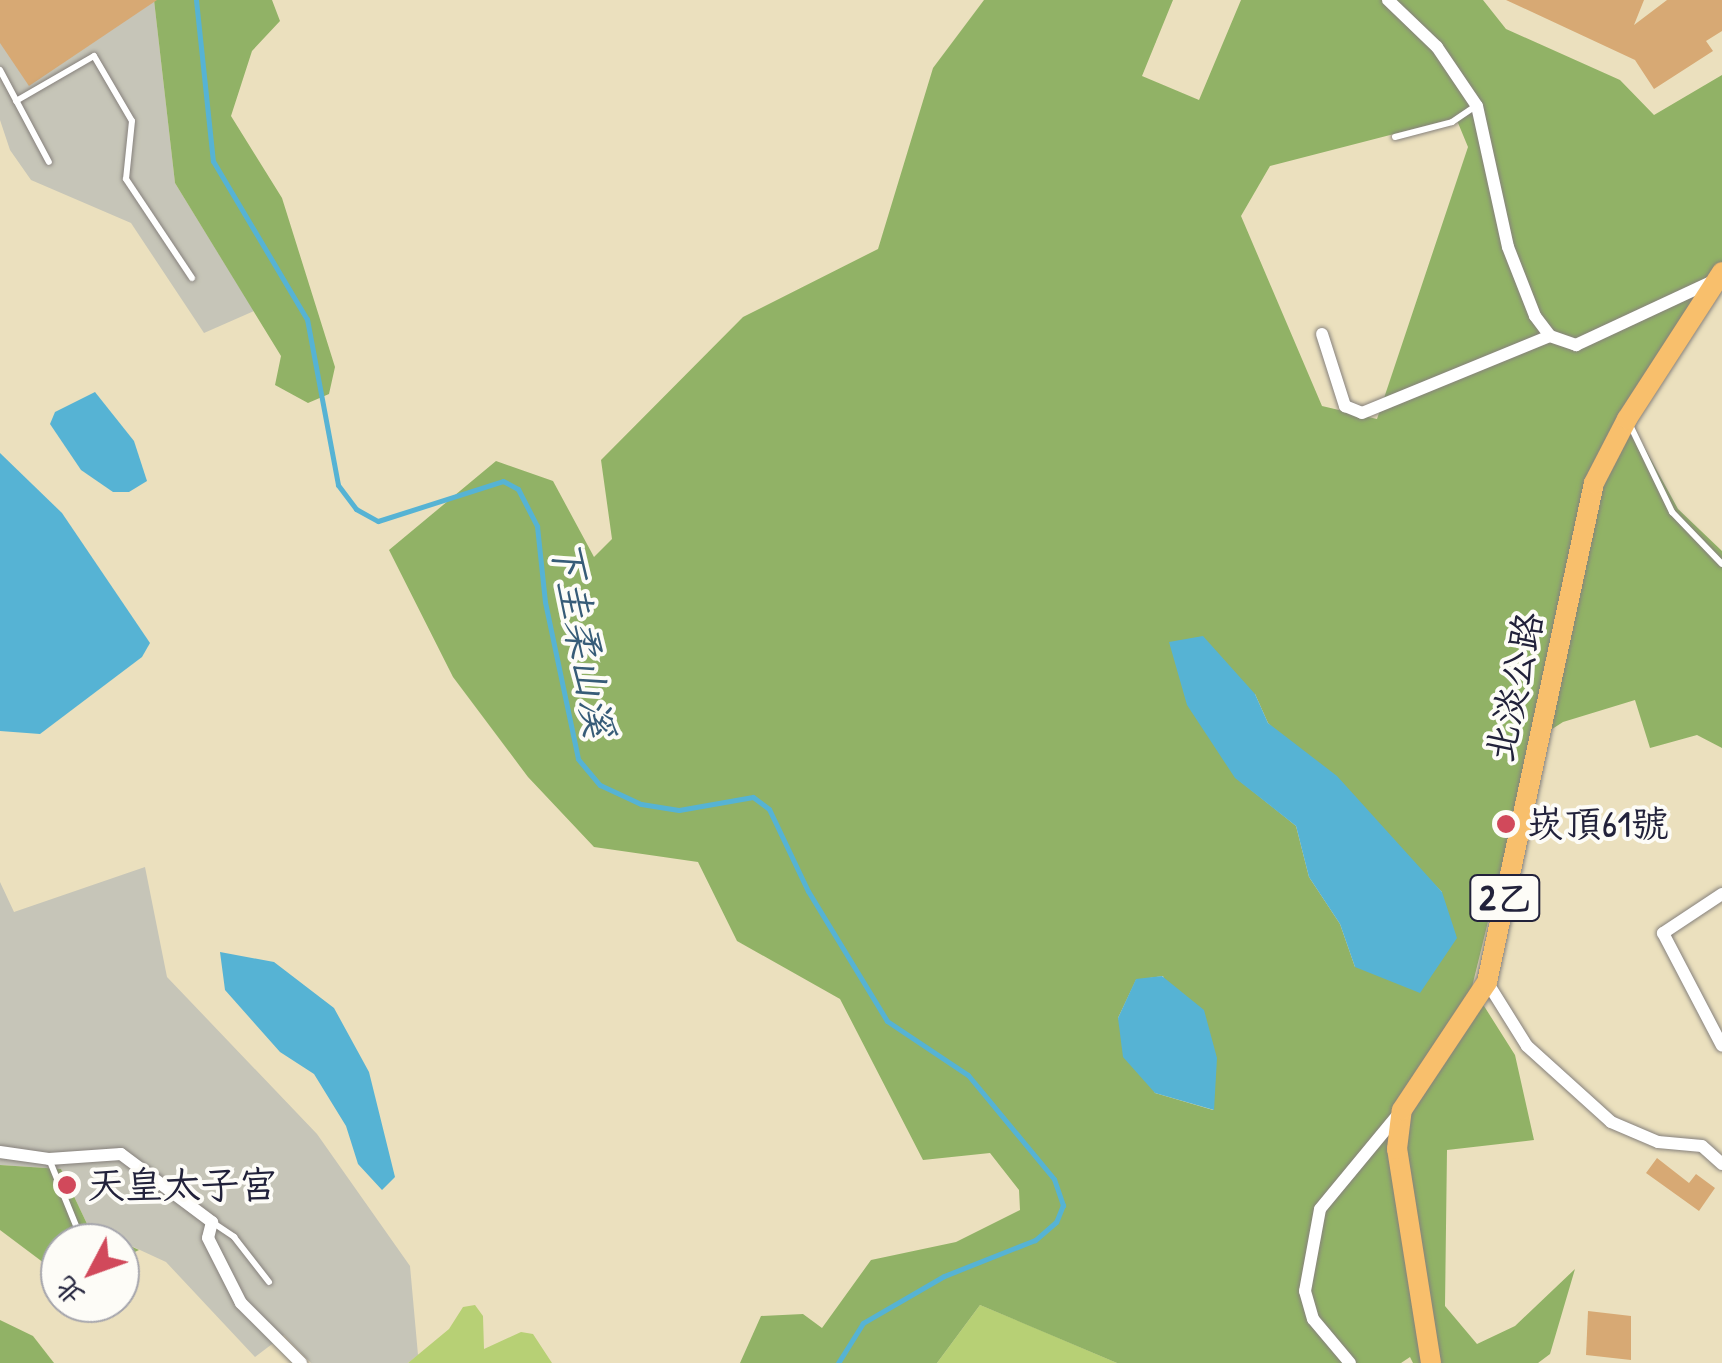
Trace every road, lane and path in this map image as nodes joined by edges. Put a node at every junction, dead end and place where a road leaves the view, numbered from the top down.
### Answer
1 (1388, 0) edge
2 (0, 70) edge
3 (16, 101) junction
4 (1477, 106) junction
5 (1395, 137) dead end
6 (50, 162) dead end
7 (1720, 275) edge
8 (192, 278) dead end
9 (1322, 334) dead end
10 (1550, 336) junction
11 (1626, 419) junction
12 (1722, 564) edge
13 (1722, 894) edge
14 (1488, 982) junction
15 (1722, 1046) edge
16 (1402, 1110) junction
17 (0, 1152) edge
18 (49, 1159) junction
19 (1722, 1164) edge
20 (212, 1222) junction
21 (75, 1223) edge
22 (269, 1282) dead end
23 (301, 1363) edge
24 (1350, 1363) edge
25 (1431, 1363) edge

1 - 4 street
2 - 3 lane
3 - 6 lane
3 - 8 lane
4 - 5 lane
4 - 10 street
7 - 10 street
7 - 11 main road, 北淡公路 / 2乙
9 - 10 street
11 - 12 lane
11 - 14 main road, 北淡公路 / 2乙
13 - 15 street
14 - 16 main road, 北淡公路 / 2乙
14 - 19 street
16 - 24 street
16 - 25 main road
17 - 18 street
18 - 20 street
18 - 21 lane
20 - 22 lane
20 - 23 street

